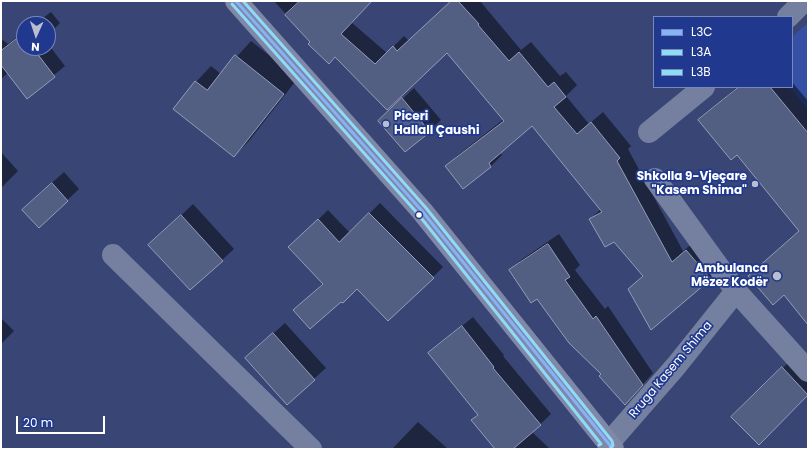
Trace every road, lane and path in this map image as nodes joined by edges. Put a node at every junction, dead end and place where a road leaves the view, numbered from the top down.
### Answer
1 (236, 1) edge
2 (804, 1) edge
3 (789, 16) edge
4 (703, 88) edge
5 (649, 132) dead end
6 (655, 179) dead end
7 (113, 255) dead end
8 (736, 291) junction
9 (808, 372) edge
10 (608, 447) edge
11 (311, 449) edge

1 - 10 main road
2 - 3 street
4 - 5 street
6 - 8 street
7 - 11 street
8 - 9 street
8 - 10 street, Rruga Kasem Shima

